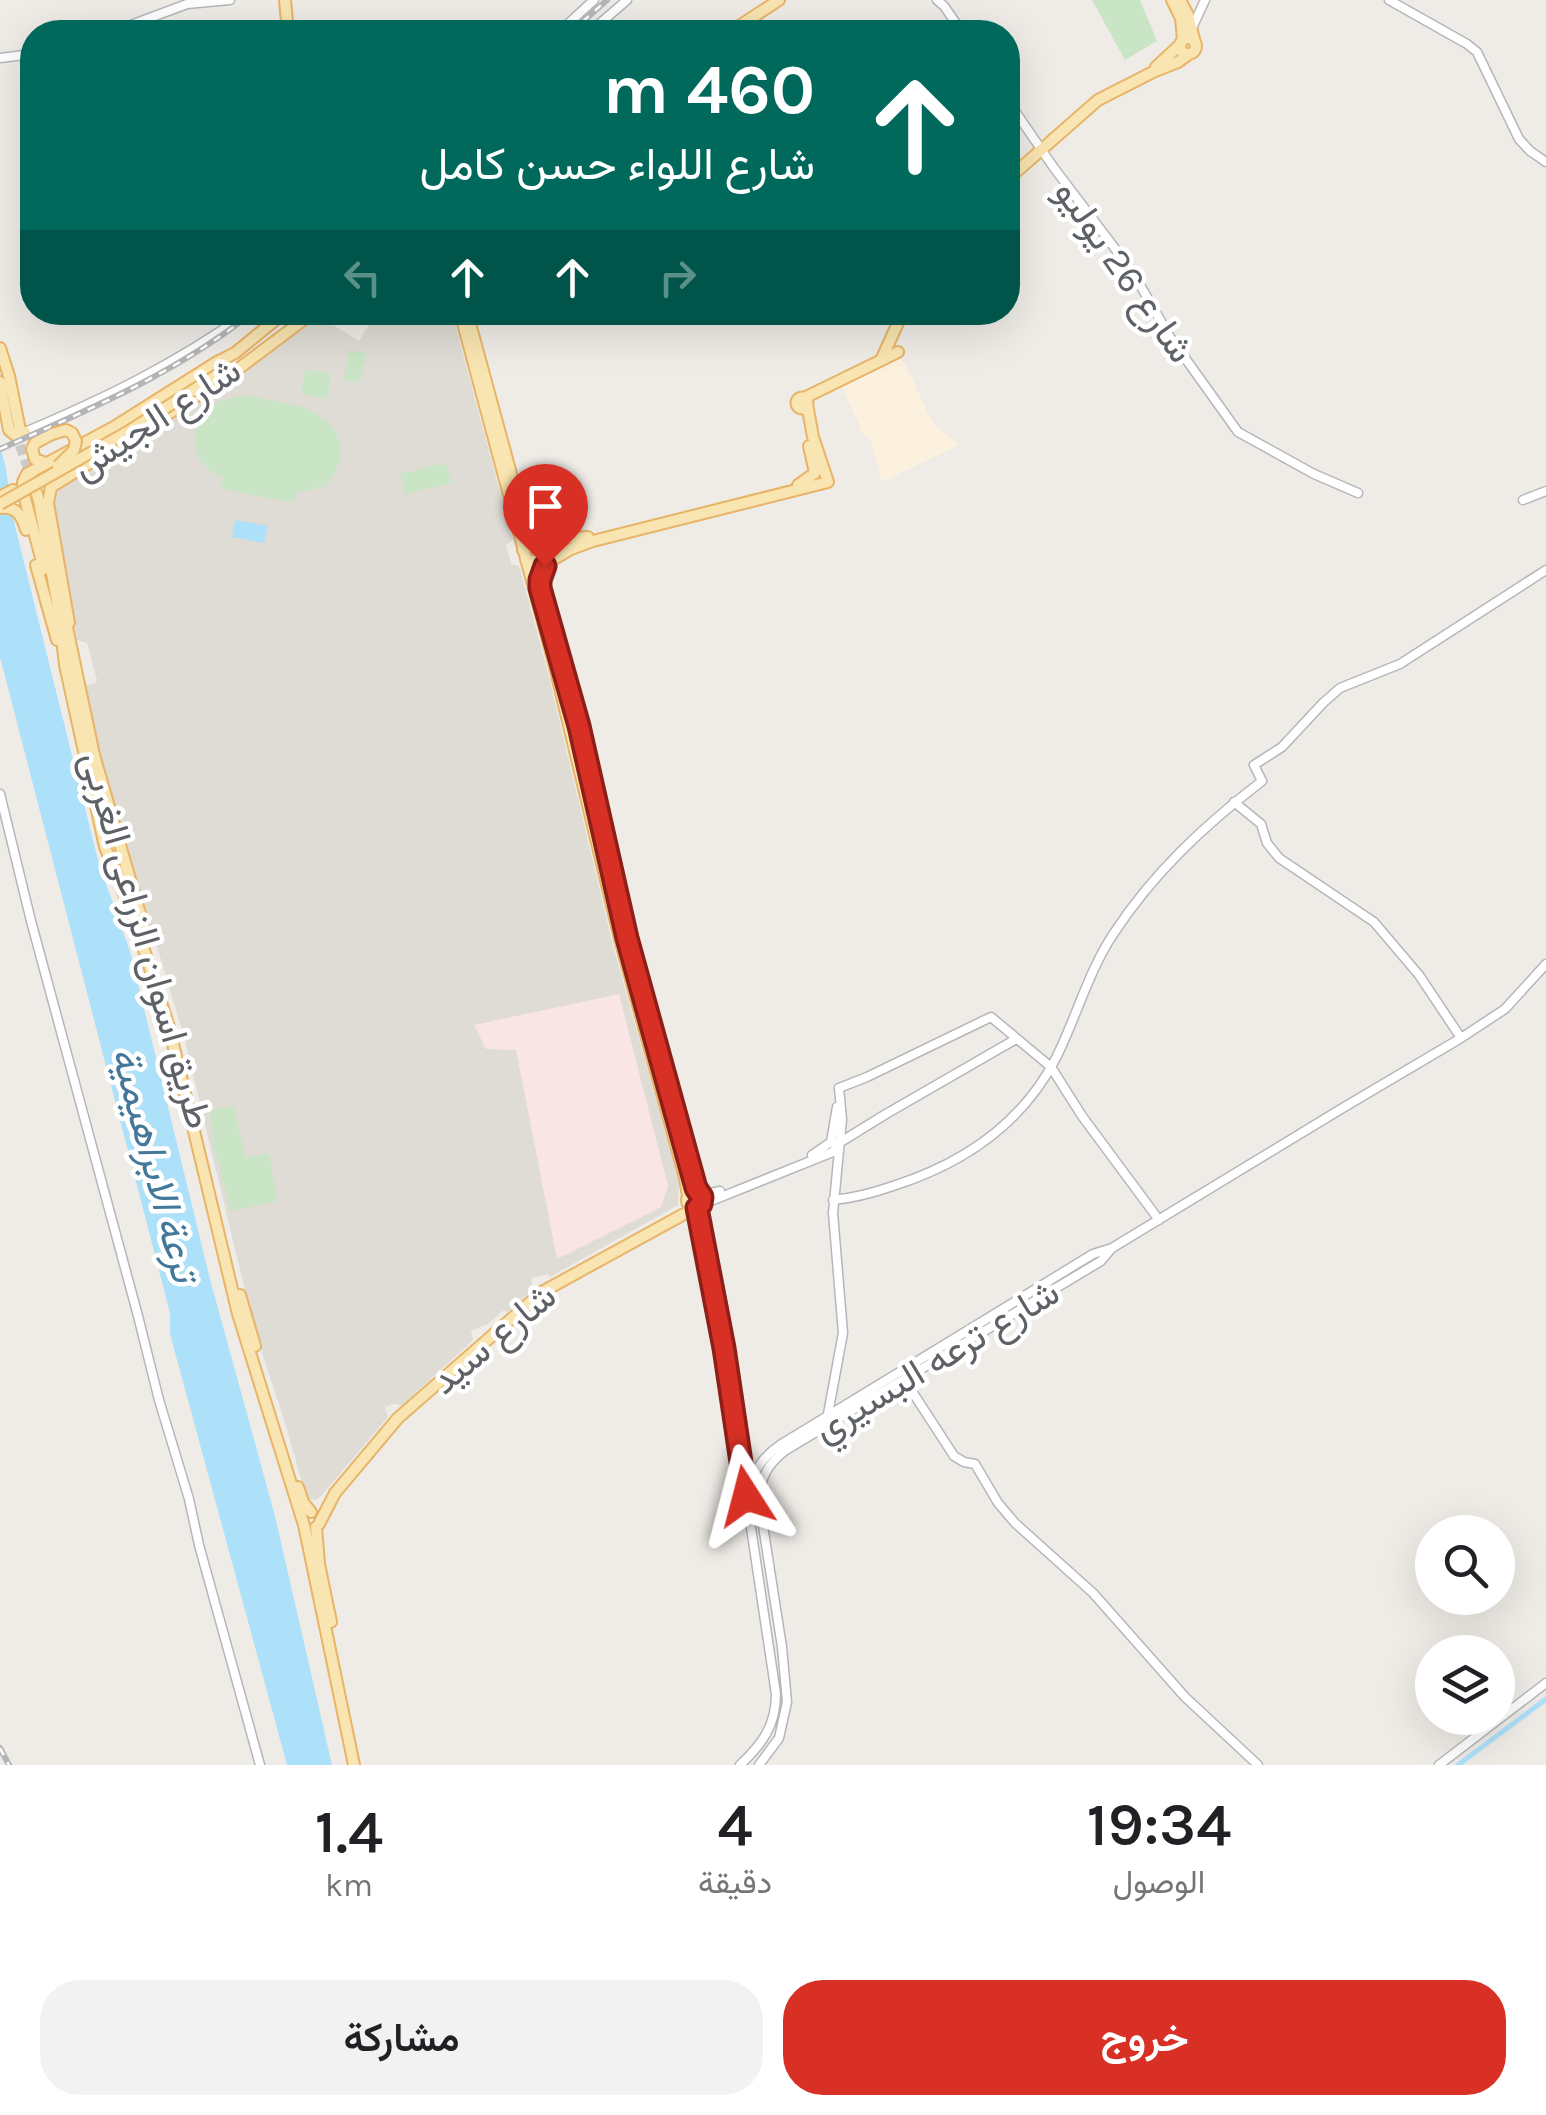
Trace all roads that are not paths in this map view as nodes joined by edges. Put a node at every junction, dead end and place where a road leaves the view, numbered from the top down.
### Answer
1 (230, 0) edge
2 (594, 0) edge
3 (627, 0) edge
4 (779, 0) edge
5 (937, 0) edge
6 (1205, 0) edge
7 (1389, 0) edge
8 (1179, 6) edge
9 (152, 18) junction
10 (146, 20) edge
11 (148, 20) edge
12 (572, 20) edge
13 (604, 20) edge
14 (748, 20) edge
15 (954, 20) edge
16 (1187, 40) junction
17 (1020, 119) edge
18 (1040, 148) junction
19 (1546, 162) edge
20 (1020, 167) edge
21 (230, 325) edge
22 (269, 325) edge
23 (291, 325) edge
24 (296, 325) edge
25 (467, 325) edge
26 (897, 325) edge
27 (287, 331) junction
28 (0, 348) edge
29 (898, 352) dead end
30 (235, 353) junction
31 (882, 358) junction
32 (244, 362) junction
33 (0, 363) edge
34 (221, 370) junction
35 (0, 382) edge
36 (803, 403) junction
37 (489, 409) junction
38 (20, 431) junction
39 (52, 462) junction
40 (31, 478) junction
41 (63, 478) junction
42 (828, 480) junction
43 (798, 484) junction
44 (1546, 490) edge
45 (1358, 493) dead end
46 (1523, 500) dead end
47 (0, 503) edge
48 (546, 538) junction
49 (560, 538) junction
50 (578, 542) junction
51 (564, 553) junction
52 (524, 555) junction
53 (549, 562) junction
54 (1546, 570) edge
55 (66, 644) junction
56 (65, 665) junction
57 (574, 727) junction
58 (0, 794) edge
59 (1234, 802) junction
60 (116, 832) junction
61 (103, 838) junction
62 (126, 863) junction
63 (115, 872) junction
64 (1546, 964) edge
65 (1016, 1038) junction
66 (1462, 1038) junction
67 (1051, 1067) junction
68 (835, 1143) junction
69 (826, 1154) junction
70 (834, 1195) junction
71 (695, 1200) junction
72 (1160, 1220) junction
73 (931, 1357) junction
74 (904, 1379) junction
75 (830, 1419) junction
76 (746, 1496) junction
77 (311, 1520) junction
78 (1546, 1683) edge
79 (260, 1765) edge
80 (357, 1765) edge
81 (740, 1765) edge
82 (759, 1765) edge
83 (1258, 1765) edge
84 (1439, 1765) edge

1 - 9 street
2 - 12 street
3 - 13 street
4 - 14 main road
5 - 15 street
6 - 16 street
7 - 19 street
8 - 16 main road
9 - 10 street
9 - 11 street
16 - 18 main road
17 - 18 street, شارع 26 يوليو
18 - 20 main road
18 - 45 street, شارع 26 يوليو
21 - 38 street
22 - 30 main road, شارع الجيش
23 - 27 main road
24 - 27 main road, شارع الجيش
25 - 37 main road
26 - 31 main road
27 - 32 main road, شارع الجيش
28 - 38 main road
29 - 31 main road
30 - 34 main road
30 - 39 main road, شارع الجيش
31 - 36 main road
32 - 34 main road
32 - 41 main road, شارع الجيش
33 - 38 main road
34 - 39 main road, bridge
34 - 47 main road, bridge
35 - 38 main road
36 - 42 main road
36 - 43 main road
37 - 48 main road
37 - 52 main road
39 - 39 main road, bridge
39 - 40 main road, شارع الجيش
39 - 41 main road
39 - 47 main road, bridge
40 - 55 main road, طريق اسوان الزراعى الغربى
40 - 55 main road
41 - 55 main road, شارع الجيش
42 - 43 main road
42 - 50 main road
43 - 50 main road
44 - 46 street
47 - 56 main road
48 - 49 main road
48 - 52 main road
49 - 50 main road
49 - 51 main road
50 - 51 main road
51 - 53 main road
52 - 53 main road
52 - 57 main road
53 - 57 main road
54 - 59 street
55 - 56 main road, طريق اسوان الزراعى الغربى
55 - 60 main road, طريق اسوان الزراعى الغربى
56 - 61 main road, طريق اسوان الزراعى الغربى
57 - 71 main road
58 - 79 street
59 - 66 street
59 - 67 street
60 - 61 main road
60 - 62 main road, طريق اسوان الزراعى الغربى
61 - 63 main road, طريق اسوان الزراعى الغربى
62 - 63 main road
62 - 77 main road, طريق اسوان الزراعى الغربى
63 - 77 main road, طريق اسوان الزراعى الغربى
64 - 66 street, شارع ترعه البسيري
65 - 67 street
65 - 68 street
65 - 68 street
66 - 72 street, شارع ترعه البسيري
67 - 70 street
67 - 72 street
68 - 69 street, شارع سيد
68 - 70 street
68 - 71 street, شارع سيد
69 - 70 street
69 - 71 street, شارع سيد
70 - 75 street
71 - 76 street
71 - 77 main road, شارع سيد
72 - 73 street, شارع ترعه البسيري
73 - 74 street, شارع ترعه البسيري
73 - 75 street, شارع ترعه البسيري
74 - 75 street, شارع ترعه البسيري
74 - 83 street
75 - 76 street, شارع ترعه البسيري
75 - 82 street, شارع ترعه البسيري
76 - 81 street
77 - 80 main road, طريق اسوان الزراعى الغربى
78 - 84 street

